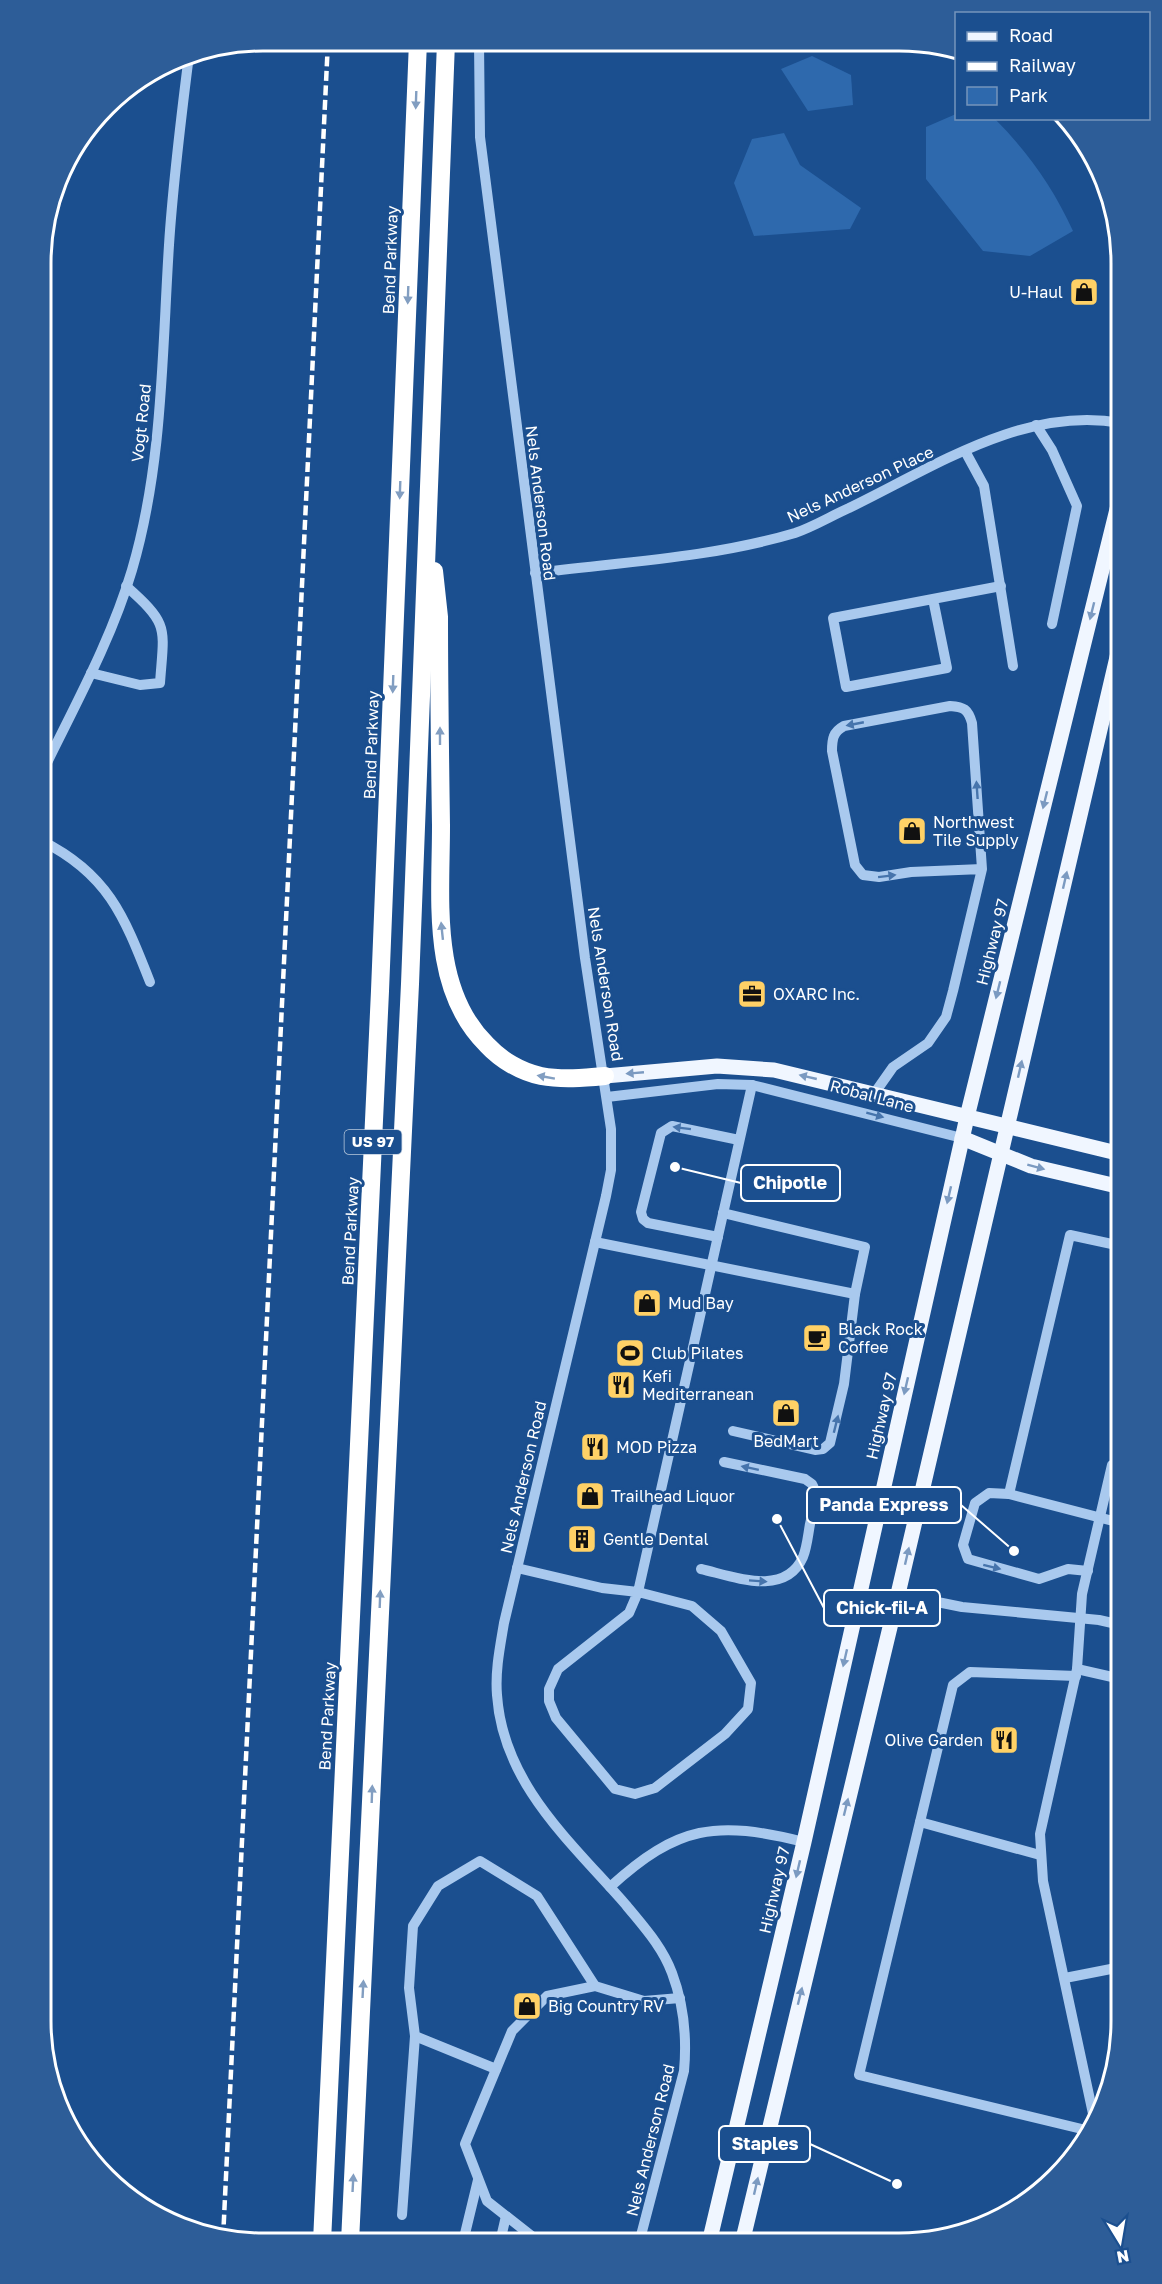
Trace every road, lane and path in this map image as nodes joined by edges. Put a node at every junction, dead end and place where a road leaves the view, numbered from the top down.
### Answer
1 (418, 51) edge
2 (446, 51) edge
3 (479, 51) edge
4 (188, 65) edge
5 (1111, 422) edge
6 (1036, 425) junction
7 (965, 452) junction
8 (427, 508) junction
9 (1111, 534) edge
10 (535, 573) junction
11 (126, 586) junction
12 (1000, 586) junction
13 (933, 599) junction
14 (1052, 624) dead end
15 (1013, 666) dead end
16 (91, 673) junction
17 (1111, 683) edge
18 (51, 743) edge
19 (51, 845) edge
20 (982, 869) junction
21 (150, 982) dead end
22 (605, 1076) junction
23 (752, 1085) junction
24 (874, 1094) junction
25 (607, 1097) junction
26 (967, 1117) junction
27 (1007, 1126) junction
28 (962, 1138) junction
29 (740, 1140) junction
30 (1111, 1152) edge
31 (1001, 1154) junction
32 (1111, 1185) edge
33 (723, 1213) junction
34 (718, 1238) junction
35 (595, 1242) junction
36 (1111, 1244) edge
37 (711, 1266) junction
38 (855, 1294) junction
39 (733, 1431) dead end
40 (724, 1462) dead end
41 (1111, 1470) edge
42 (1009, 1494) junction
43 (1101, 1519) junction
44 (1111, 1521) edge
45 (517, 1568) junction
46 (701, 1569) dead end
47 (1088, 1571) junction
48 (638, 1593) junction
49 (898, 1594) junction
50 (1082, 1618) junction
51 (1111, 1623) edge
52 (1076, 1673) junction
53 (1111, 1678) edge
54 (920, 1822) junction
55 (804, 1842) junction
56 (1040, 1855) junction
57 (610, 1887) junction
58 (1111, 1969) edge
59 (1065, 1978) junction
60 (595, 1986) junction
61 (680, 1998) junction
62 (415, 2036) junction
63 (496, 2069) junction
64 (1092, 2108) edge
65 (1082, 2129) edge
66 (478, 2180) junction
67 (402, 2215) dead end
68 (506, 2217) junction
69 (322, 2233) edge
70 (350, 2233) edge
71 (465, 2233) edge
72 (502, 2233) edge
73 (527, 2233) edge
74 (642, 2233) edge
75 (711, 2233) edge
76 (744, 2233) edge

1 -> 69 highway, Bend Parkway / US 97
2 - 8 highway, US 97
3 - 10 street, Nels Anderson Road
4 - 11 street, Vogt Road
5 - 6 street, Nels Anderson Place
6 - 7 street, Nels Anderson Place
6 - 14 street
7 - 10 street, Nels Anderson Place
7 - 12 street
22 -> 8 highway
70 -> 8 highway, US 97
9 -> 26 main road, Highway 97
10 - 22 street, Nels Anderson Road
11 - 16 street, Vogt Road
11 - 16 street
12 - 13 street
12 - 15 street
13 - 13 street
16 - 18 street, Vogt Road
27 -> 17 main road
19 - 21 street
20 -> 20 street
20 - 24 street
24 -> 22 main road, Robal Lane
22 - 25 street, Nels Anderson Road
23 - 25 street, Robal Lane
23 -> 28 street, Robal Lane
23 - 29 street
24 - 26 main road, Robal Lane
25 - 35 street, Nels Anderson Road
26 - 27 main road, Robal Lane
26 - 28 main road, Highway 97
27 - 30 main road, Robal Lane
27 - 31 main road
28 - 31 main road, Robal Lane
28 -> 55 main road, Highway 97
29 - 33 street
29 -> 34 street
31 -> 32 main road, Robal Lane
49 -> 31 main road
33 - 34 street
33 - 38 street
34 - 37 street
35 - 37 street
35 - 45 street, Nels Anderson Road
36 - 42 street
37 - 38 street
37 - 48 street
39 -> 38 street
46 -> 40 street
41 - 43 street
42 - 43 street
42 -> 47 street
43 - 44 street
43 - 47 street
45 - 48 street
45 - 57 street, Nels Anderson Road
47 - 50 street
48 - 48 street
49 - 50 street
76 -> 49 main road
50 - 51 street
50 - 52 street
52 - 53 street
52 - 54 street
52 - 56 street
54 - 56 street
54 - 65 street
55 - 57 street
55 -> 75 main road, Highway 97
56 - 59 street
57 - 61 street, Nels Anderson Road
58 - 59 street
59 - 64 street
60 - 61 street
60 - 62 street
60 - 63 street
61 - 74 street, Nels Anderson Road
62 - 63 street
62 - 67 street
63 - 66 street
66 - 68 street
66 - 71 street
68 - 72 street
68 - 73 street

